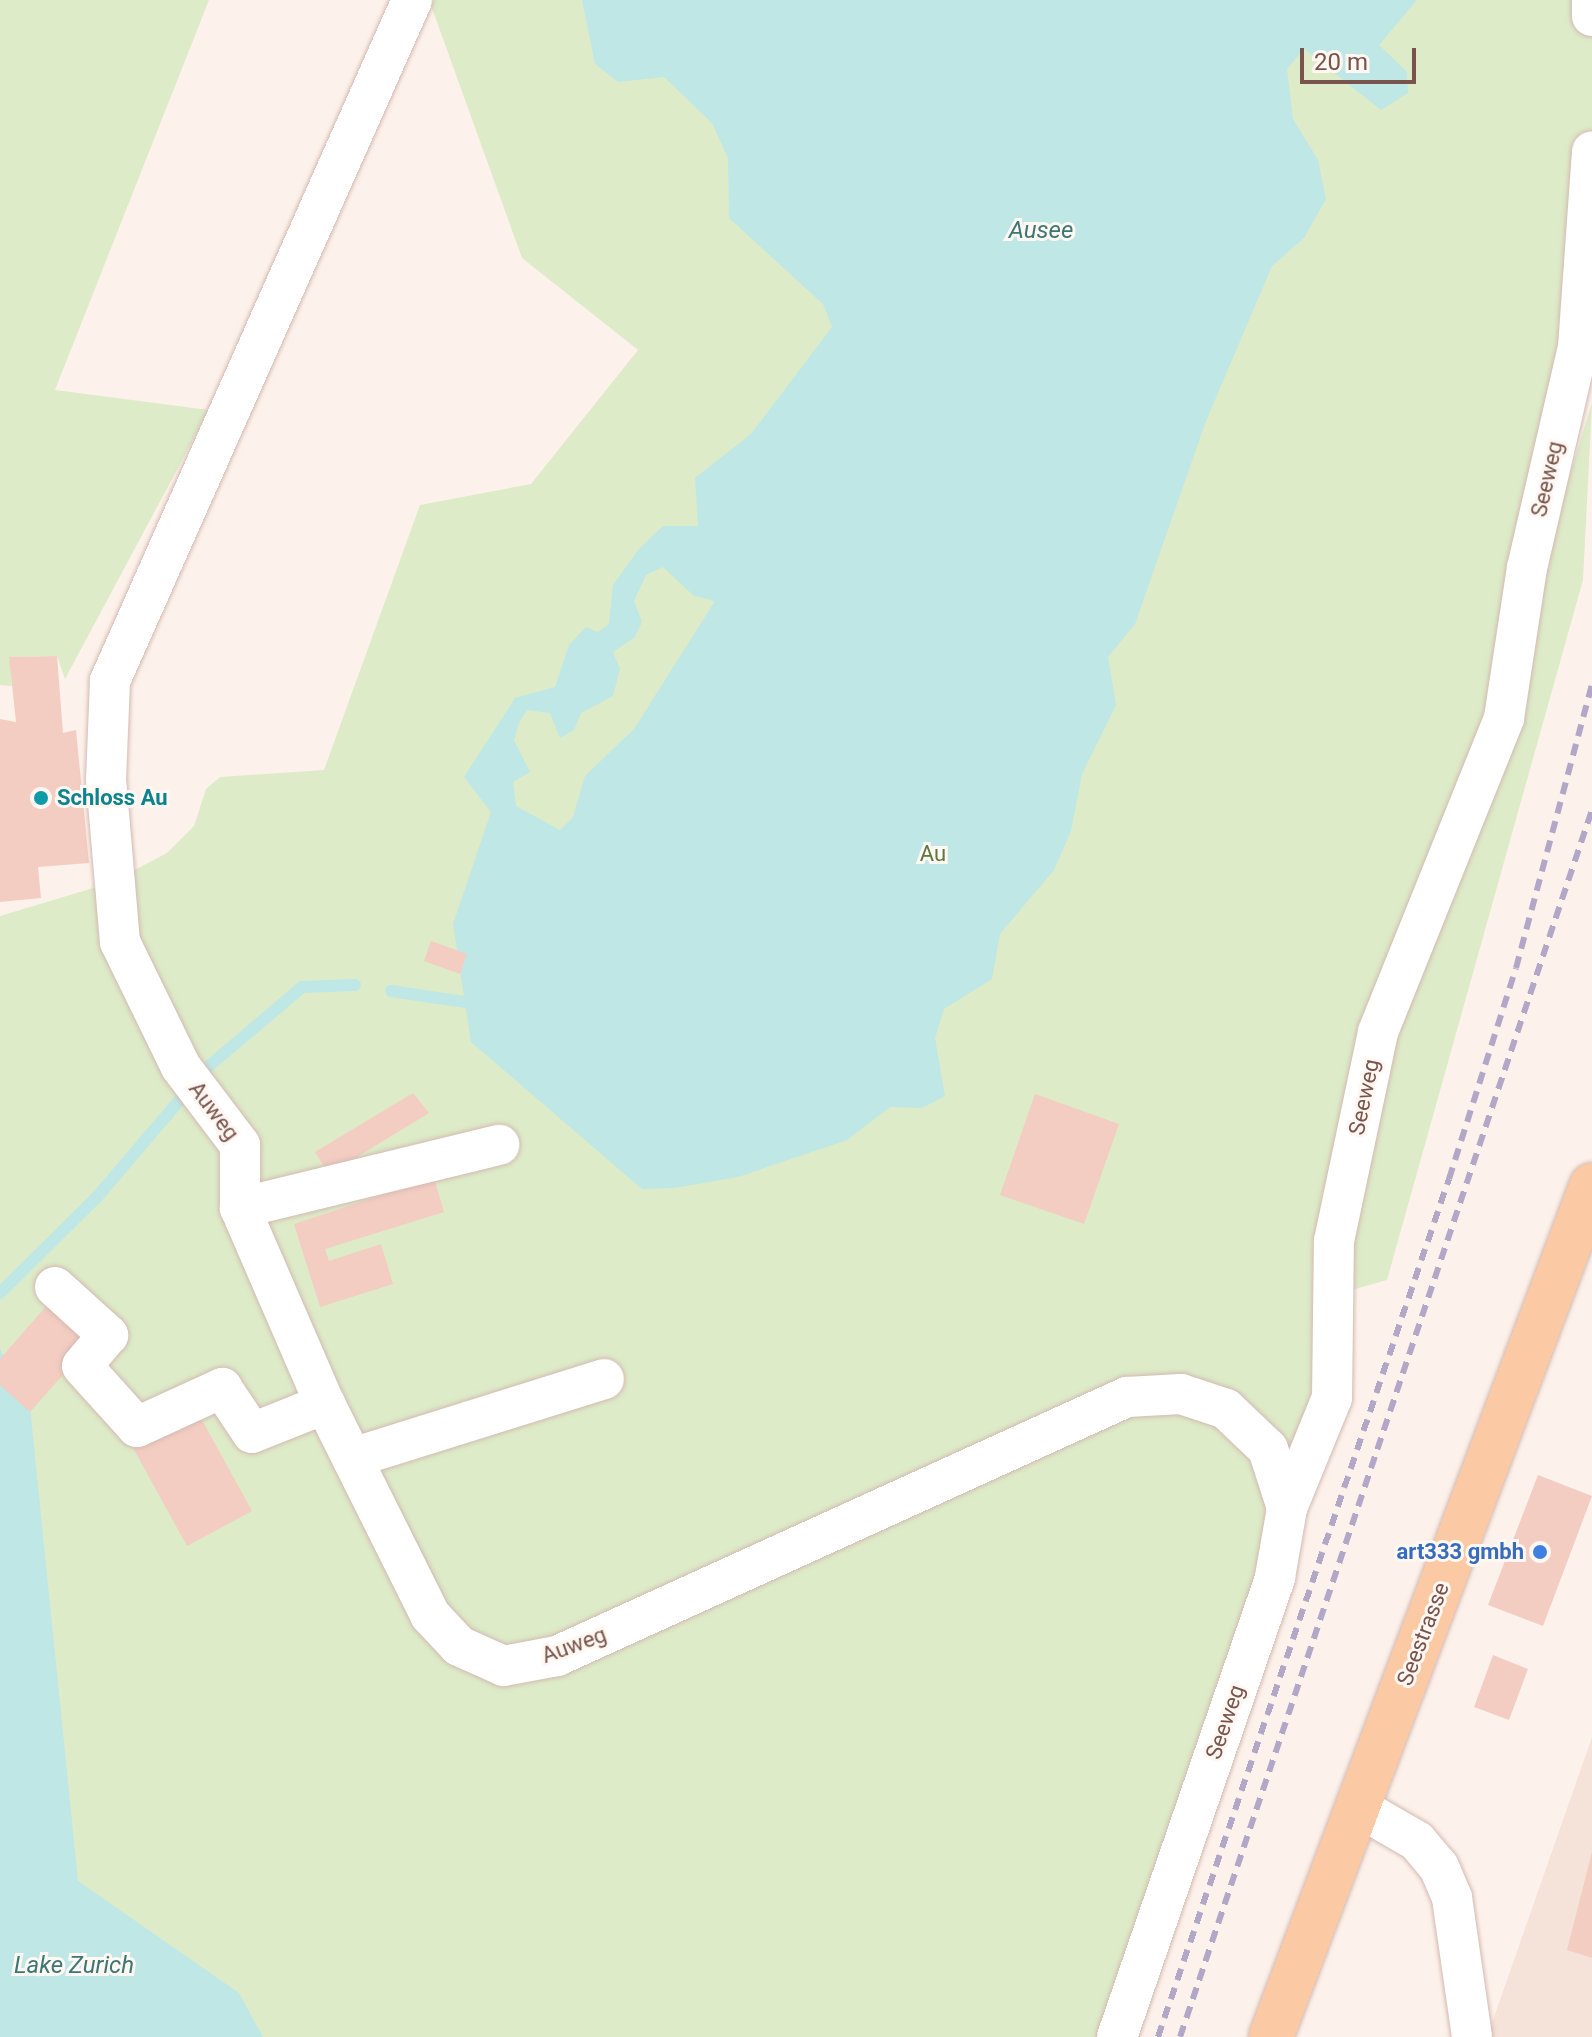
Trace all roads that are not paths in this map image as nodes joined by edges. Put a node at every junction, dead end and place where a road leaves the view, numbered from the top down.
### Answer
1 (412, 0) edge
2 (1592, 0) edge
3 (1592, 16) edge
4 (1592, 151) edge
5 (499, 1145) dead end
6 (1592, 1185) edge
7 (240, 1208) junction
8 (55, 1287) dead end
9 (604, 1379) dead end
10 (325, 1404) junction
11 (352, 1458) junction
12 (1287, 1508) junction
13 (1358, 1807) junction
14 (1117, 2037) edge
15 (1271, 2037) edge
16 (1472, 2037) edge

1 - 7 street, Auweg
2 - 3 street
4 - 12 street, Seeweg
5 - 7 street
6 - 13 main road, Seestrasse
7 - 10 street, Auweg
8 - 10 street
9 - 11 street
10 - 11 street, Auweg
11 - 12 street, Auweg
12 - 14 street, Seeweg
13 - 15 main road, Seestrasse
13 - 16 street

